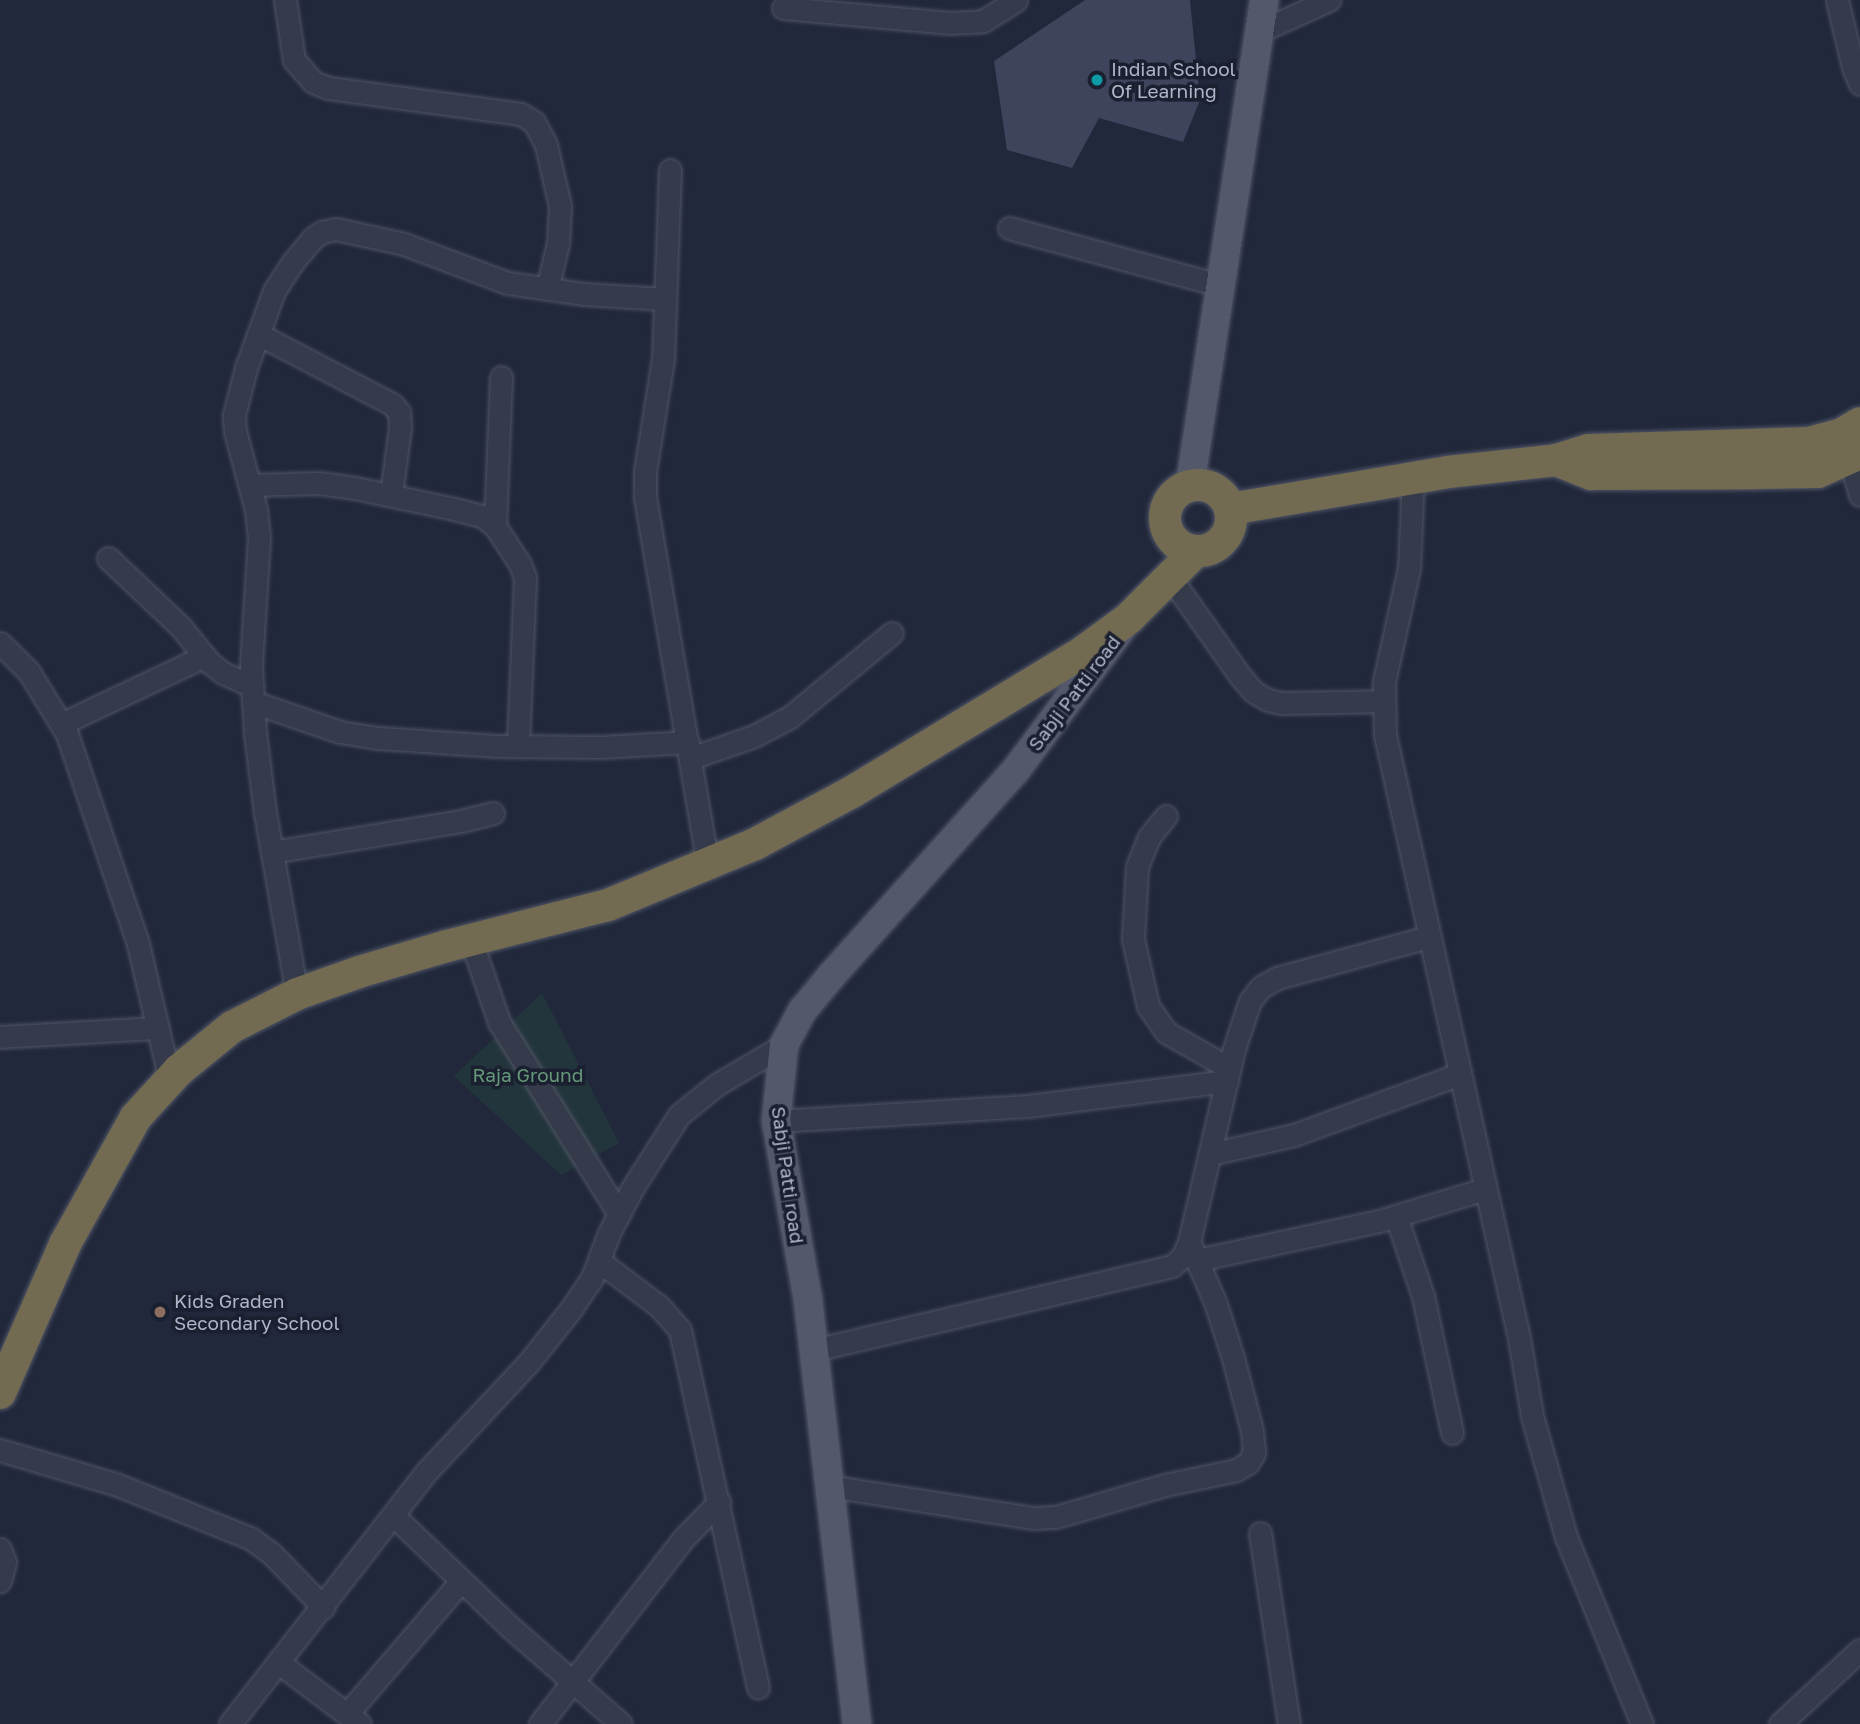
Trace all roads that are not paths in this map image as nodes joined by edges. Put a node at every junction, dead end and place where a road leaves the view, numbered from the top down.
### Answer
1 (285, 0) edge
2 (1016, 0) edge
3 (1264, 0) edge
4 (1329, 0) edge
5 (1837, 0) edge
6 (783, 8) dead end
7 (1259, 30) junction
8 (1860, 84) edge
9 (670, 170) dead end
10 (1009, 228) dead end
11 (1222, 286) junction
12 (547, 289) junction
13 (665, 299) junction
14 (258, 334) junction
15 (501, 377) dead end
16 (1853, 442) edge
17 (1413, 478) junction
18 (251, 485) junction
19 (1190, 485) junction
20 (391, 495) junction
21 (1860, 495) edge
22 (1230, 509) junction
23 (495, 526) junction
24 (1196, 551) junction
25 (108, 558) dead end
26 (1170, 577) junction
27 (1128, 619) junction
28 (892, 634) dead end
29 (205, 656) junction
30 (5, 657) edge
31 (253, 694) junction
32 (1382, 701) junction
33 (61, 724) junction
34 (518, 746) junction
35 (690, 750) junction
36 (493, 813) dead end
37 (1166, 816) dead end
38 (272, 852) junction
39 (708, 866) junction
40 (1428, 937) junction
41 (471, 940) junction
42 (297, 994) junction
43 (158, 1028) junction
44 (0, 1037) edge
45 (784, 1045) junction
46 (1228, 1074) junction
47 (1460, 1074) junction
48 (170, 1080) junction
49 (776, 1121) junction
50 (1210, 1154) junction
51 (1485, 1189) junction
52 (619, 1214) junction
53 (1396, 1216) junction
54 (1193, 1251) junction
55 (598, 1261) junction
56 (814, 1350) junction
57 (0, 1393) edge
58 (1452, 1433) dead end
59 (0, 1450) edge
60 (830, 1486) junction
61 (719, 1502) junction
62 (395, 1517) junction
63 (1260, 1533) dead end
64 (0, 1549) edge
65 (0, 1581) edge
66 (461, 1581) junction
67 (323, 1607) junction
68 (1860, 1650) edge
69 (279, 1663) junction
70 (572, 1682) junction
71 (758, 1688) dead end
72 (353, 1719) edge
73 (230, 1724) edge
74 (540, 1724) edge
75 (621, 1724) edge
76 (857, 1724) edge
77 (1289, 1724) edge
78 (1642, 1724) edge
79 (1780, 1724) edge

1 - 12 street
2 - 6 street
3 - 7 main road
4 - 7 street
5 - 8 street
7 - 11 main road
9 - 13 street
10 - 11 street
11 - 19 main road
12 - 13 street
12 - 14 street
13 - 35 street
14 - 18 street
14 - 20 street
15 - 23 street
16 - 17 highway
16 - 21 street
17 - 22 highway
17 - 32 street
18 - 20 street
18 - 31 street
19 - 22 highway
19 - 24 highway
20 - 23 street
22 - 24 highway
23 - 34 street
24 - 26 highway
25 - 29 street
26 - 27 highway
26 - 32 street
27 - 39 highway
27 - 45 main road, Sabji Patti road
28 - 35 street
29 - 31 street
29 - 33 street
30 - 33 street
31 - 34 street
31 - 38 street
32 - 40 street
33 - 43 street
34 - 35 street
35 - 39 street
36 - 38 street
37 - 46 street
38 - 42 street
39 - 41 highway
40 - 46 street
40 - 47 street
41 - 42 highway
41 - 52 street
42 - 48 highway
43 - 44 street
43 - 48 street
45 - 49 main road, Sabji Patti road
45 - 52 street
46 - 49 street
46 - 50 street
47 - 50 street
47 - 51 street
48 - 57 highway
49 - 56 main road, Sabji Patti road
50 - 54 street
51 - 53 street
51 - 78 street
52 - 55 street
53 - 54 street
53 - 58 street
54 - 56 street
54 - 60 street
55 - 61 street
55 - 62 street
56 - 60 main road, Sabji Patti road
59 - 67 street
60 - 76 main road, Sabji Patti road
61 - 70 street
61 - 71 street
62 - 66 street
62 - 67 street
63 - 77 street
64 - 65 street
66 - 70 street
66 - 72 street
67 - 69 street
68 - 79 street
69 - 72 street
69 - 73 street
70 - 74 street
70 - 75 street

